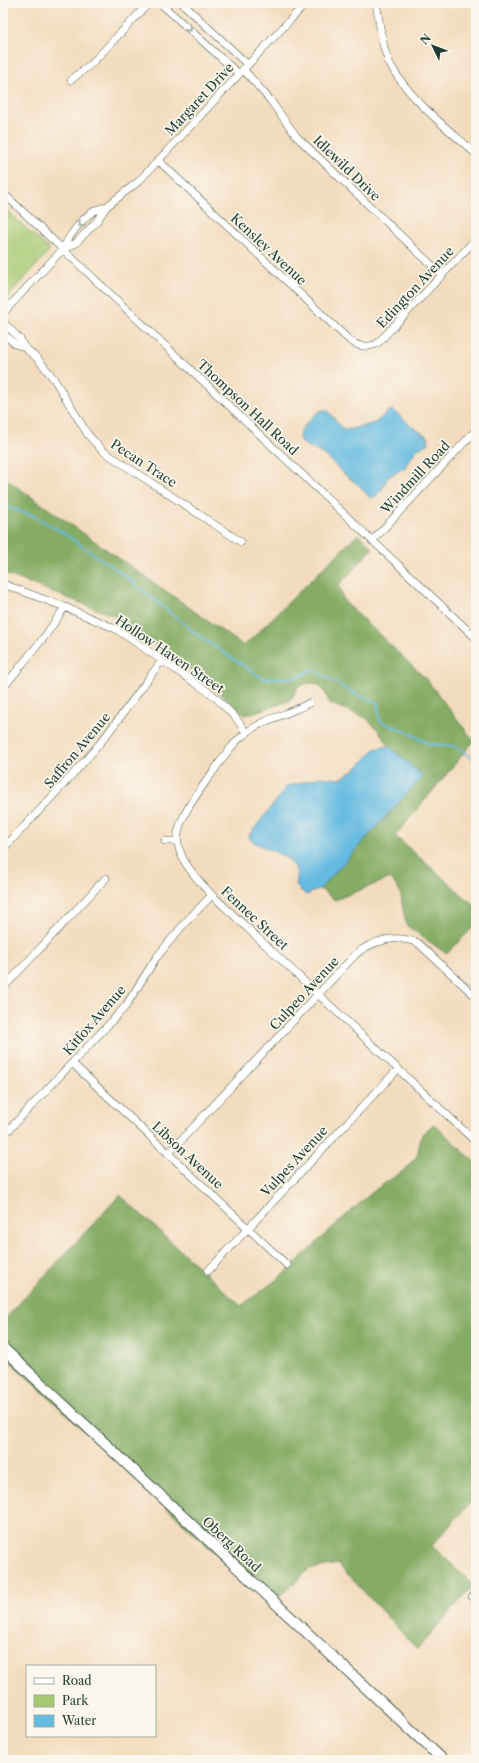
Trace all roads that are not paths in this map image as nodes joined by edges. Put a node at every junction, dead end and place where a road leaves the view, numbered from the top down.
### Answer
1 (149, 3) edge
2 (160, 3) edge
3 (182, 3) edge
4 (306, 3) edge
5 (376, 3) edge
6 (243, 69) junction
7 (71, 80) dead end
8 (476, 154) edge
9 (159, 160) junction
10 (3, 194) edge
11 (476, 239) edge
12 (63, 249) junction
13 (442, 275) junction
14 (3, 313) edge
15 (3, 322) edge
16 (3, 333) edge
17 (24, 347) junction
18 (368, 347) joint
19 (476, 430) edge
20 (372, 541) junction
21 (241, 542) dead end
22 (3, 584) edge
23 (65, 607) junction
24 (476, 638) edge
25 (162, 660) junction
26 (3, 688) edge
27 (309, 703) dead end
28 (246, 732) junction
29 (165, 841) dead end
30 (178, 841) junction
31 (3, 849) edge
32 (106, 878) dead end
33 (212, 895) junction
34 (3, 988) edge
35 (319, 994) junction
36 (476, 997) edge
37 (72, 1063) junction
38 (398, 1069) junction
39 (3, 1136) edge
40 (475, 1139) edge
41 (168, 1154) junction
42 (248, 1228) junction
43 (287, 1265) dead end
44 (208, 1271) dead end
45 (3, 1348) edge
46 (443, 1760) edge

1 - 7 street
2 -> 6 street
3 - 6 street
4 - 6 street, Margaret Drive
5 - 8 street
6 - 9 street, Margaret Drive
6 - 13 street, Idlewild Drive
9 - 12 street, Margaret Drive
9 - 18 street, Kensley Avenue
10 - 12 street, Thompson Hall Road
11 - 13 street, Edington Avenue
12 - 14 street, Margaret Drive
12 - 20 street, Thompson Hall Road
13 - 18 street, Edington Avenue
15 - 17 street, Pecan Trace
16 - 17 street, Pecan Trace
17 - 21 street, Pecan Trace
19 - 20 street, Windmill Road
20 - 24 street, Thompson Hall Road
22 - 23 street, Hollow Haven Street
23 - 25 street, Hollow Haven Street
23 - 26 street
25 - 28 street, Hollow Haven Street
25 - 31 street, Saffron Avenue
27 - 28 street, Fennec Street
28 - 30 street, Fennec Street
29 - 30 street
30 - 33 street, Fennec Street
32 - 34 street
33 - 35 street, Fennec Street
33 - 37 street, Kitfox Avenue
35 - 36 street, Culpeo Avenue
35 - 38 street, Fennec Street
35 - 41 street, Culpeo Avenue
37 - 39 street, Kitfox Avenue
37 - 41 street, Libson Avenue
38 - 40 street, Fennec Street
38 - 42 street, Vulpes Avenue
41 - 42 street, Libson Avenue
42 - 43 street, Libson Avenue
42 - 44 street, Vulpes Avenue
45 - 46 street, Oberg Road

